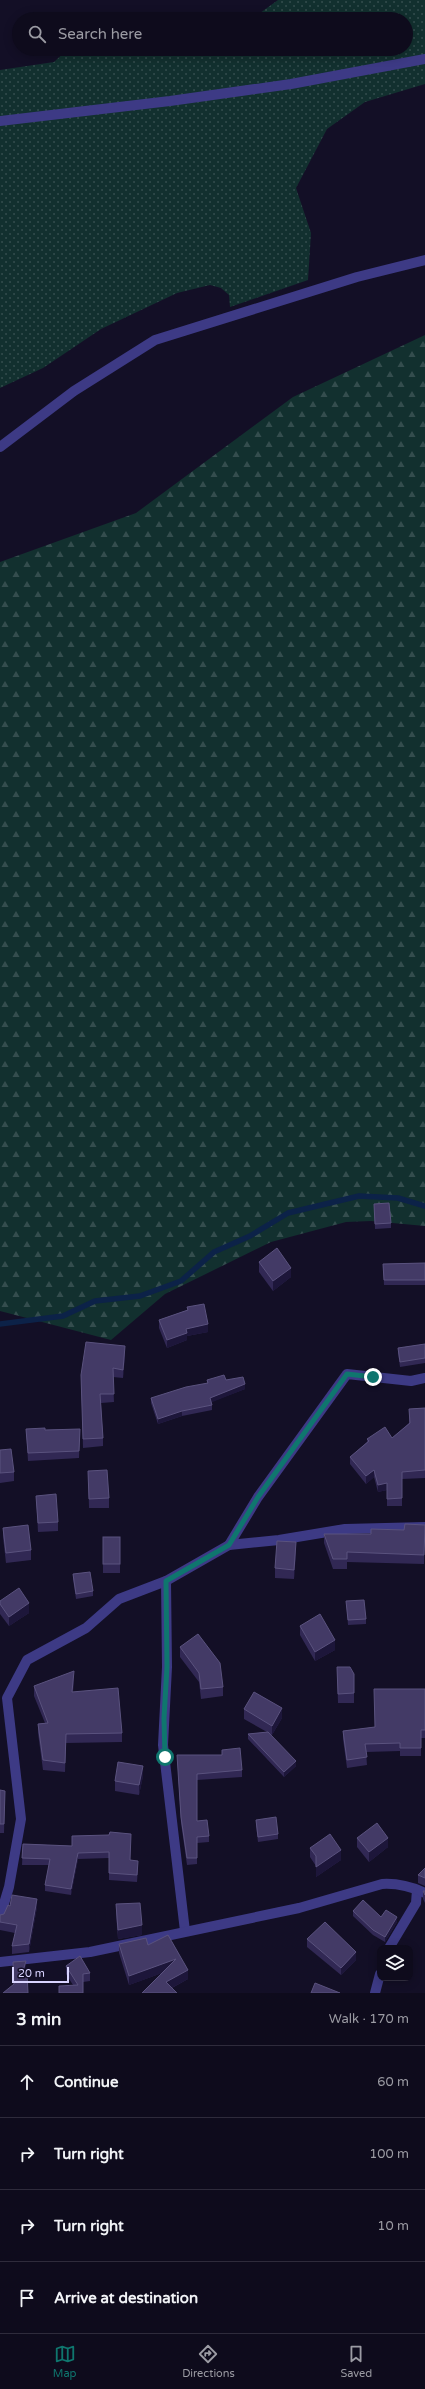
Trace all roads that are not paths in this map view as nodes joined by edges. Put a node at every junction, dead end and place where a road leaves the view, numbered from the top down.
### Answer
1 (425, 59) edge
2 (0, 121) edge
3 (425, 260) edge
4 (0, 447) edge
5 (425, 1378) edge
6 (425, 1527) edge
7 (229, 1545) junction
8 (166, 1581) junction
9 (421, 1892) edge
10 (0, 1917) edge
11 (185, 1931) junction
12 (391, 1945) edge
13 (0, 1962) edge
14 (378, 1981) edge
15 (375, 1993) edge

1 - 2 street
3 - 4 street
5 - 7 street
6 - 7 street
7 - 8 street
8 - 10 street
8 - 11 street
9 - 11 street
9 - 12 street
11 - 13 street
14 - 15 street

